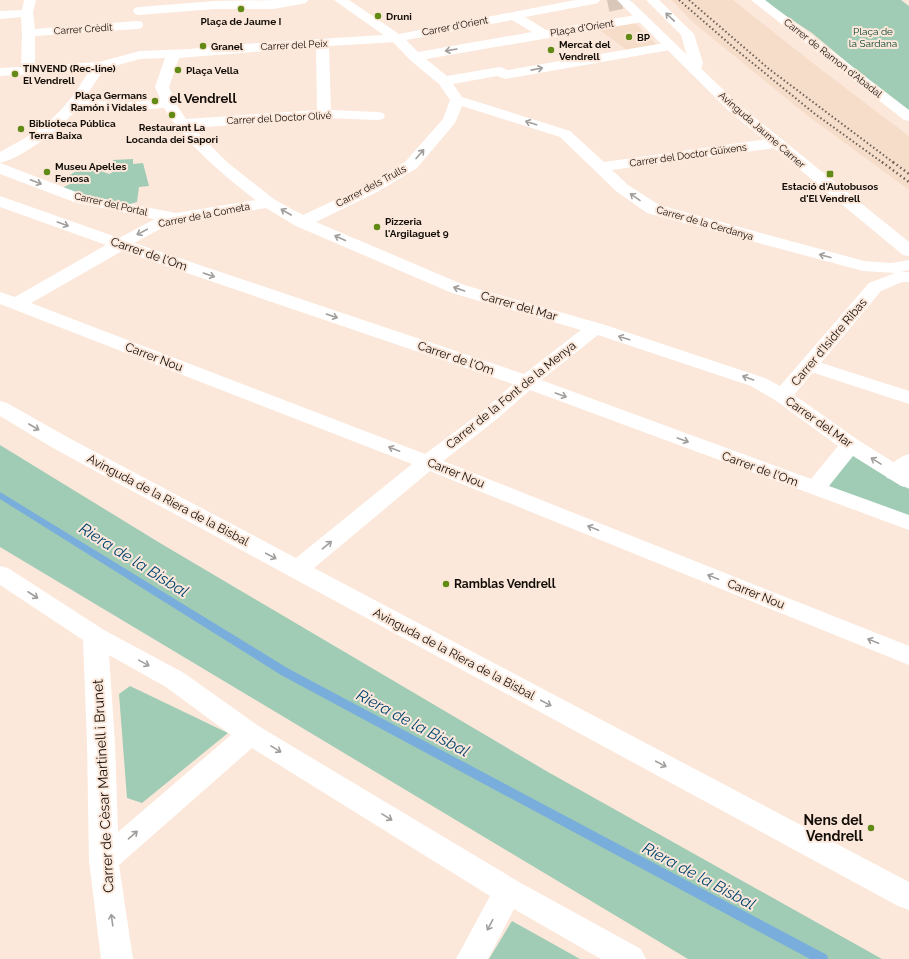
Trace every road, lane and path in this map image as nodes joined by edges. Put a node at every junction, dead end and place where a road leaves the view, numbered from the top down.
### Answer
1 (30, 0) edge
2 (302, 0) edge
3 (340, 0) edge
4 (594, 0) tunnel mouth
5 (623, 0) edge
6 (652, 0) edge
7 (757, 0) edge
8 (213, 2) edge
9 (138, 5) edge
10 (608, 5) tunnel mouth
11 (28, 13) junction
12 (0, 15) edge
13 (518, 18) junction
14 (642, 18) junction
15 (137, 25) junction
16 (29, 33) junction
17 (544, 34) junction
18 (397, 38) junction
19 (322, 44) junction
20 (670, 46) junction
21 (139, 48) junction
22 (173, 54) junction
23 (415, 57) junction
24 (104, 65) junction
25 (28, 70) junction
26 (695, 70) junction
27 (0, 72) edge
28 (444, 81) junction
29 (457, 100) junction
30 (167, 103) junction
31 (73, 105) junction
32 (324, 114) junction
33 (378, 116) dead end
34 (909, 117) edge
35 (181, 124) junction
36 (775, 143) junction
37 (0, 158) edge
38 (601, 167) junction
39 (0, 168) edge
40 (0, 201) edge
41 (269, 203) junction
42 (178, 218) junction
43 (302, 222) junction
44 (119, 244) junction
45 (909, 251) edge
46 (909, 260) edge
47 (909, 265) edge
48 (863, 266) junction
49 (909, 277) edge
50 (875, 287) junction
51 (8, 301) edge
52 (594, 328) junction
53 (809, 365) junction
54 (527, 382) junction
55 (782, 396) junction
56 (909, 398) edge
57 (0, 407) edge
58 (850, 445) junction
59 (427, 462) junction
60 (904, 471) edge
61 (815, 489) junction
62 (909, 524) edge
63 (298, 570) junction
64 (0, 574) edge
65 (95, 636) junction
66 (909, 656) edge
67 (250, 734) junction
68 (104, 861) junction
69 (508, 891) junction
70 (909, 897) edge
71 (117, 959) edge
72 (472, 959) edge
73 (630, 959) edge

1 - 11 street
2 - 8 street
3 - 18 street
4 - 13 street
5 - 14 street, Avinguda Jaume Carner
26 -> 6 street
7 - 34 street, Carrer de Ramon d'Abadal
8 - 9 street
9 - 15 street
10 - 13 street
11 - 12 street
11 - 16 street
13 - 17 street, Plaça d'Orient
13 - 18 street, Carrer d'Orient
14 - 17 street, Plaça d'Orient
14 - 20 street, Avinguda Jaume Carner
15 - 16 street, Carrer Crèdit
15 - 21 street
16 - 25 street
17 -> 23 street
18 - 19 street, Carrer del Peix
18 - 23 street
19 - 22 street, Carrer del Peix
19 - 32 street
20 - 26 street, Avinguda Jaume Carner
28 -> 20 street
21 - 22 street
21 - 24 street
22 - 30 street, Carrer del Mar
23 - 28 street
24 - 25 street
24 - 31 street
25 - 27 street
26 - 36 street, Avinguda Jaume Carner
28 - 29 street
38 -> 29 street, Carrer de la Cerdanya
43 -> 29 street, Carrer dels Trulls
30 - 31 street
30 - 35 street, Carrer del Mar
31 - 37 street
32 - 33 street, Carrer del Doctor Olivé
32 - 35 street, Carrer del Doctor Olivé
35 - 41 street, Carrer del Mar
36 - 38 street, Carrer del Doctor Güixens
36 - 45 street, Avinguda Jaume Carner
48 -> 38 street, Carrer de la Cerdanya
39 -> 42 street, Carrer del Portal
40 -> 44 street, Carrer de l'Om
41 - 42 street, Carrer de la Cometa
43 -> 41 street, Carrer del Mar
42 -> 44 street, Carrer de la Cometa
52 -> 43 street, Carrer del Mar
44 - 51 street, Carrer de la Cometa
44 -> 54 street, Carrer de l'Om
46 - 47 street
47 - 48 street, Carrer de la Cerdanya
48 - 50 street, Carrer d'Isidre Ribas
49 - 50 street, Carrer d'Isidre Ribas
50 - 53 street, Carrer d'Isidre Ribas
59 -> 51 street, Carrer Nou
52 - 54 street, Carrer de la Font de la Menya
55 -> 52 street, Carrer del Mar
53 - 55 street, Carrer d'Isidre Ribas
53 - 56 street
54 - 59 street, Carrer de la Font de la Menya
54 -> 61 street, Carrer de l'Om
55 - 58 street, Carrer del Mar
57 -> 63 street, Avinguda de la Riera de la Bisbal
60 -> 58 street, Carrer del Mar
58 - 61 street
63 -> 59 street, Carrer de la Font de la Menya
66 -> 59 street, Carrer Nou
61 - 62 street, Carrer de l'Om
63 -> 70 street, Avinguda de la Riera de la Bisbal
64 -> 65 street
65 -> 67 street
65 - 68 street, Carrer de Cèsar Martinell i Brunet
68 -> 67 street
67 -> 69 street
71 -> 68 street, Carrer de Cèsar Martinell i Brunet
69 -> 72 street
69 - 73 street

